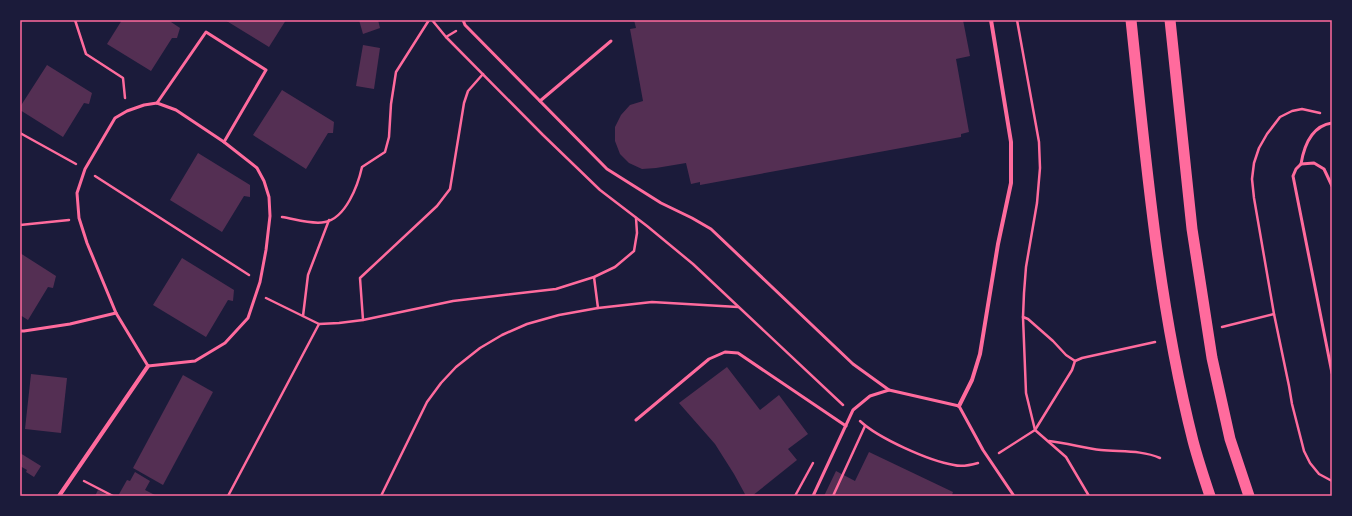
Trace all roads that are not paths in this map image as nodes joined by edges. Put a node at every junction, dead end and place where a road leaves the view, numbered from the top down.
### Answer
1 (463, 20) edge
2 (991, 20) edge
3 (1131, 20) edge
4 (1171, 24) edge
5 (611, 40) dead end
6 (540, 101) junction
7 (157, 103) junction
8 (1332, 123) edge
9 (224, 142) junction
10 (1301, 164) junction
11 (1332, 186) edge
12 (116, 313) junction
13 (20, 331) edge
14 (1332, 343) edge
15 (1327, 345) junction
16 (148, 366) junction
17 (1332, 373) edge
18 (889, 390) junction
19 (959, 406) junction
20 (636, 420) dead end
21 (846, 426) junction
22 (59, 496) edge
23 (813, 496) edge
24 (1014, 496) edge
25 (1210, 496) edge
26 (1249, 496) edge

1 - 6 lane
2 - 19 street
3 - 25 highway
4 - 26 highway
5 - 6 lane
6 - 18 lane
7 - 9 lane
7 - 9 lane
7 - 12 lane
8 - 10 lane
9 - 16 lane
10 - 11 lane
10 - 15 lane
12 - 13 lane
12 - 16 lane
14 - 15 lane
15 - 17 lane
16 - 22 street
18 - 19 lane
18 - 21 lane
19 - 24 lane
20 - 21 lane
21 - 23 lane

